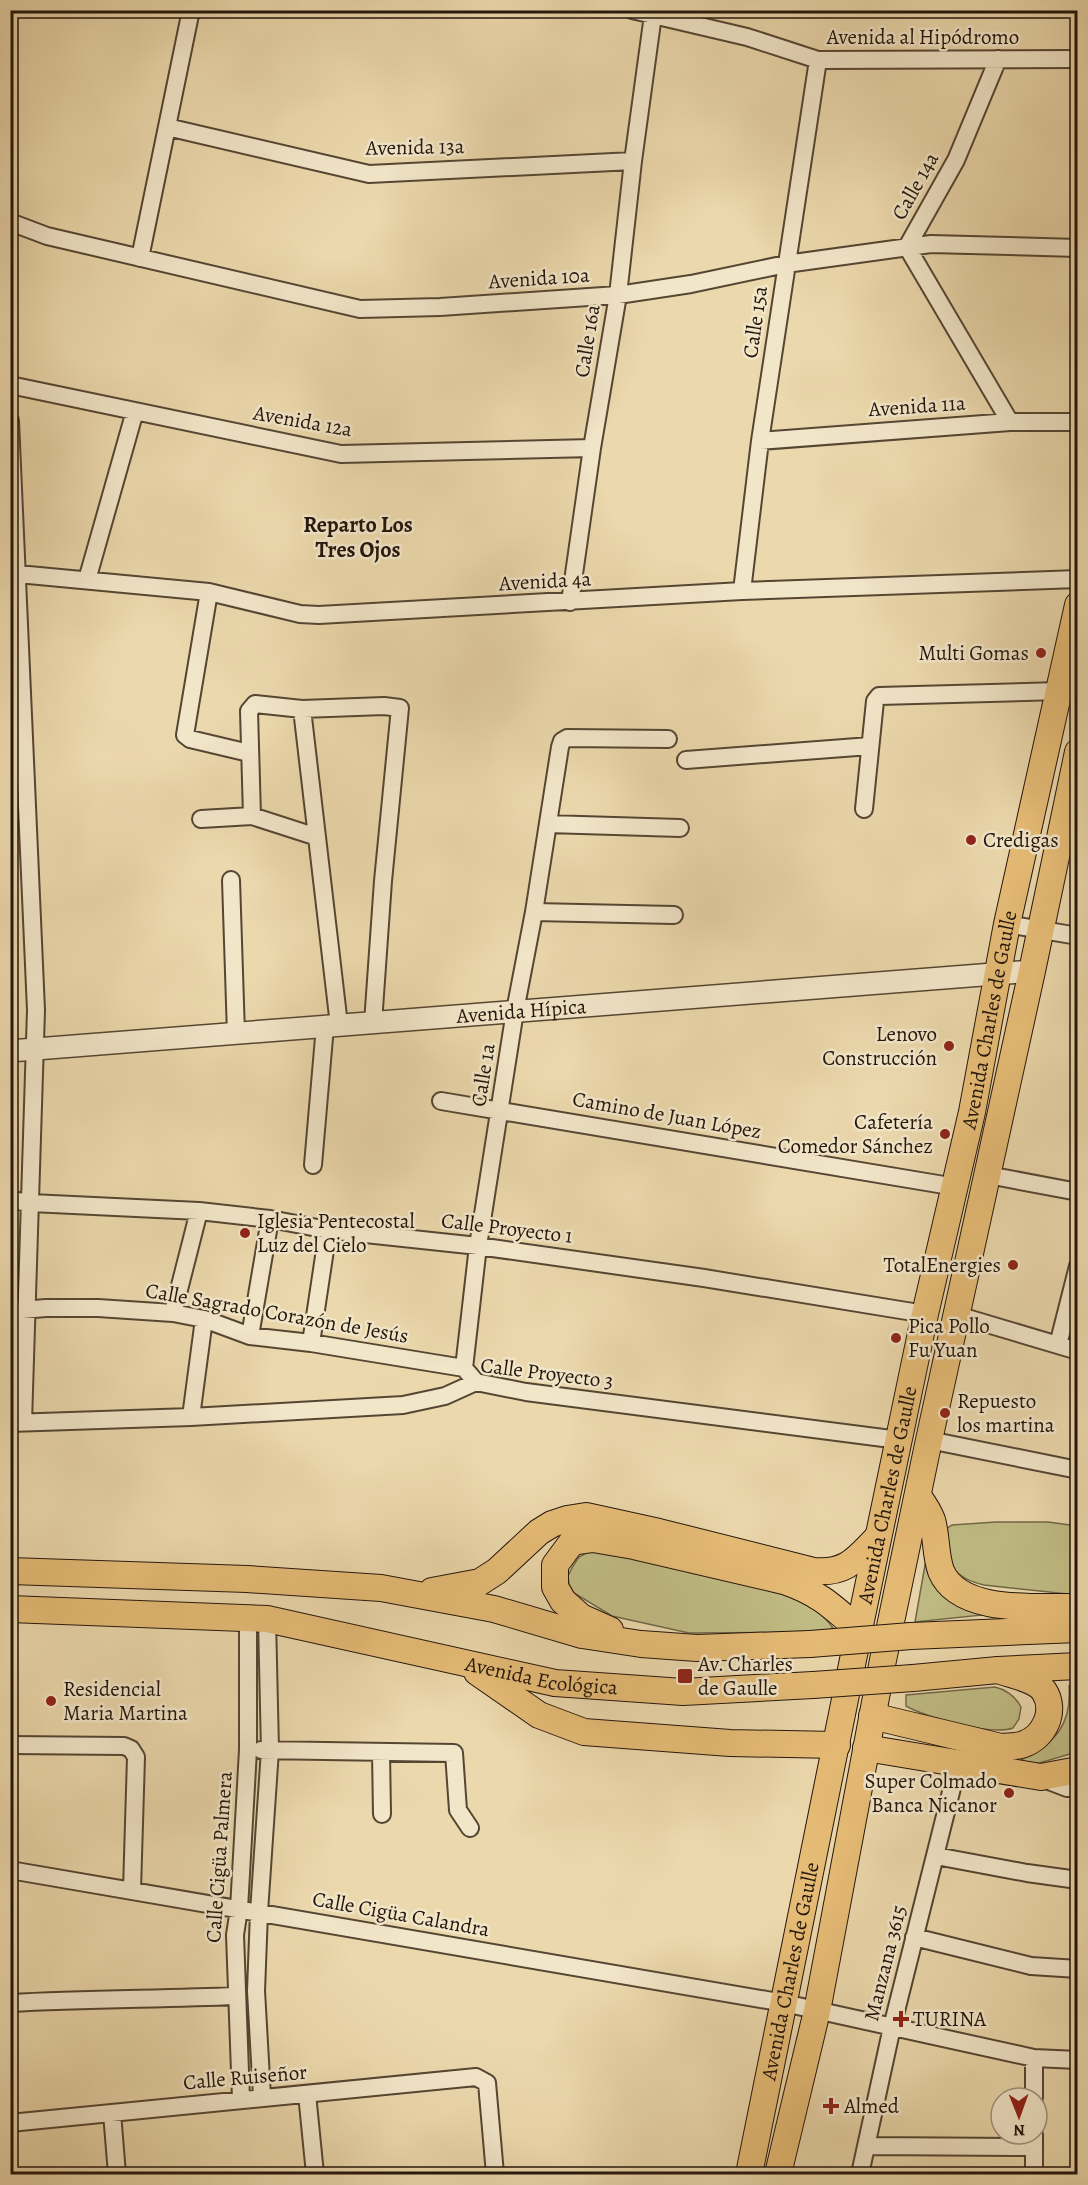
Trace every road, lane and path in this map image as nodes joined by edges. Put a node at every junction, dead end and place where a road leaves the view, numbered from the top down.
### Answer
1 (191, 10) edge
2 (632, 10) edge
3 (653, 15) junction
4 (998, 59) junction
5 (1077, 59) edge
6 (818, 60) junction
7 (167, 127) junction
8 (633, 161) junction
9 (10, 222) edge
10 (907, 247) junction
11 (1077, 248) edge
12 (140, 258) junction
13 (786, 264) junction
14 (618, 295) junction
15 (10, 385) edge
16 (135, 411) junction
17 (10, 421) edge
18 (1010, 422) junction
19 (1077, 422) edge
20 (760, 441) junction
21 (592, 448) junction
22 (14, 552) edge
23 (18, 574) junction
24 (1077, 579) edge
25 (87, 580) junction
26 (742, 591) junction
27 (209, 592) junction
28 (570, 602) junction
29 (1077, 605) edge
30 (1059, 691) junction
31 (302, 709) junction
32 (668, 739) dead end
33 (870, 746) junction
34 (1077, 752) edge
35 (249, 753) junction
36 (686, 760) dead end
37 (10, 809) edge
38 (28, 809) junction
39 (864, 809) dead end
40 (252, 816) junction
41 (201, 819) dead end
42 (548, 824) junction
43 (680, 828) dead end
44 (317, 837) junction
45 (231, 880) dead end
46 (534, 912) junction
47 (674, 915) dead end
48 (1007, 924) junction
49 (1040, 929) junction
50 (1077, 936) edge
51 (1032, 971) junction
52 (999, 974) junction
53 (515, 1011) junction
54 (373, 1023) junction
55 (332, 1026) junction
56 (236, 1034) junction
57 (34, 1050) junction
58 (10, 1051) edge
59 (441, 1101) dead end
60 (500, 1110) junction
61 (313, 1164) dead end
62 (988, 1174) junction
63 (956, 1187) junction
64 (1077, 1192) edge
65 (10, 1200) edge
66 (32, 1203) junction
67 (199, 1211) junction
68 (270, 1219) junction
69 (328, 1230) junction
70 (478, 1246) junction
71 (1076, 1276) edge
72 (28, 1310) junction
73 (10, 1311) edge
74 (173, 1313) junction
75 (925, 1314) junction
76 (957, 1315) junction
77 (204, 1319) junction
78 (250, 1336) junction
79 (311, 1343) junction
80 (1058, 1345) junction
81 (1077, 1351) edge
82 (464, 1368) junction
83 (476, 1382) junction
84 (191, 1417) junction
85 (17, 1423) edge
86 (899, 1440) junction
87 (929, 1440) junction
88 (1077, 1470) edge
89 (918, 1496) junction
90 (878, 1537) junction
91 (10, 1571) edge
92 (410, 1594) junction
93 (1077, 1607) edge
94 (10, 1609) edge
95 (258, 1619) junction
96 (1077, 1629) edge
97 (859, 1630) junction
98 (640, 1644) junction
99 (464, 1664) junction
100 (1077, 1666) edge
101 (998, 1670) junction
102 (872, 1716) junction
103 (10, 1745) edge
104 (837, 1745) junction
105 (866, 1748) junction
106 (248, 1750) junction
107 (270, 1750) junction
108 (381, 1752) junction
109 (958, 1764) junction
110 (1077, 1770) edge
111 (1041, 1777) junction
112 (1077, 1788) edge
113 (382, 1814) dead end
114 (470, 1828) dead end
115 (936, 1856) junction
116 (10, 1870) edge
117 (1077, 1880) edge
118 (132, 1890) junction
119 (239, 1909) junction
120 (259, 1912) junction
121 (914, 1937) junction
122 (1077, 1969) edge
123 (236, 1996) junction
124 (10, 2003) edge
125 (784, 2003) junction
126 (817, 2011) junction
127 (892, 2027) junction
128 (1034, 2058) junction
129 (1077, 2060) edge
130 (1034, 2086) edge
131 (307, 2094) junction
132 (262, 2096) junction
133 (241, 2098) junction
134 (112, 2113) junction
135 (10, 2123) edge
136 (989, 2142) edge
137 (866, 2146) junction
138 (1034, 2146) edge
139 (117, 2175) edge
140 (315, 2175) edge
141 (495, 2175) edge
142 (749, 2175) edge
143 (778, 2175) edge
144 (860, 2175) edge
145 (1034, 2175) edge

1 - 7 street
2 - 3 street, Avenida al Hipódromo
3 - 6 street, Avenida al Hipódromo
3 - 8 street, Calle 16a
4 - 5 street, Avenida al Hipódromo
4 - 6 street, Avenida al Hipódromo
4 - 10 street, Calle 14a
6 - 13 street, Calle 15a
7 - 8 street, Avenida 13a
7 - 12 street
8 - 14 street, Calle 16a
9 - 12 street, Avenida 10a
10 - 11 street, Avenida 10a
10 - 13 street, Avenida 10a
10 - 18 street, Calle 14a
12 - 14 street, Avenida 10a
13 - 14 street, Avenida 10a
13 - 20 street, Calle 15a
14 - 21 street, Calle 16a
15 - 16 street, Avenida 12a
16 - 21 street, Avenida 12a
16 - 25 street
17 - 22 street
18 - 19 street, Avenida 11a
18 - 20 street, Avenida 11a
20 - 26 street, Calle 15a
21 - 28 street, Calle 16a
22 - 23 street
23 - 25 street, Avenida 4a
23 - 38 street
24 - 26 street, Avenida 4a
25 - 27 street, Avenida 4a
26 - 28 street, Avenida 4a
27 - 28 street, Avenida 4a
27 - 35 street
29 - 30 main road, Avenida Charles de Gaulle
30 - 33 street
30 - 48 main road, Avenida Charles de Gaulle
31 - 35 street
31 - 44 street
31 - 54 street
32 - 42 street, Calle 1a
33 - 36 street
33 - 39 street
34 - 49 main road, Avenida Charles de Gaulle
35 - 40 street
37 - 38 street
38 - 57 street
40 - 41 street
40 - 44 street
42 - 43 street
42 - 46 street, Calle 1a
44 - 55 street
45 - 56 street
46 - 47 street
46 - 53 street, Calle 1a
48 - 49 street
48 - 52 main road, Avenida Charles de Gaulle
49 - 50 street
49 - 51 main road, Avenida Charles de Gaulle
51 - 52 street, Avenida Hípica
51 - 62 main road, Avenida Charles de Gaulle
52 - 53 street, Avenida Hípica
52 - 63 main road, Avenida Charles de Gaulle
53 - 54 street, Avenida Hípica
53 - 60 street, Calle 1a
54 - 55 street, Avenida Hípica
55 - 56 street, Avenida Hípica
55 - 61 street
56 - 57 street, Avenida Hípica
57 - 58 street, Avenida Hípica
57 - 66 street
59 - 60 street, Camino de Juan López
60 - 63 street, Camino de Juan López
60 - 70 street, Calle 1a
62 - 64 street
62 - 76 main road, Avenida Charles de Gaulle
63 - 75 main road, Avenida Charles de Gaulle
65 - 66 street, Calle Proyecto 1
66 - 67 street, Calle Proyecto 1
66 - 72 street
67 - 68 street, Calle Proyecto 1
67 - 74 street
68 - 69 street, Calle Proyecto 1
68 - 78 street
69 - 70 street, Calle Proyecto 1
69 - 79 street
70 - 75 street, Calle Proyecto 1
70 - 82 street, Calle 1a
71 - 80 street
72 - 73 street, Calle Sagrado Corazón de Jesús
72 - 74 street, Calle Sagrado Corazón de Jesús
72 - 85 street
74 - 77 street, Calle Sagrado Corazón de Jesús
75 - 86 main road, Avenida Charles de Gaulle
76 - 80 street
76 - 87 main road, Avenida Charles de Gaulle
77 - 78 street, Calle Sagrado Corazón de Jesús
77 - 84 street
78 - 79 street, Calle Sagrado Corazón de Jesús
79 - 82 street, Calle Sagrado Corazón de Jesús
80 - 81 street
82 - 83 street
83 - 84 street, Calle Proyecto 3
83 - 86 street, Calle Proyecto 3
84 - 85 street, Calle Proyecto 3
86 - 90 main road, Avenida Charles de Gaulle
87 - 88 street
87 - 89 main road, Avenida Charles de Gaulle
89 - 93 main road
89 - 102 main road, Avenida Charles de Gaulle
90 - 92 main road
90 - 97 main road, Avenida Charles de Gaulle
91 - 92 main road
92 - 98 main road
94 - 95 main road, Avenida Ecológica
95 - 99 main road, Avenida Ecológica
95 - 106 street, Calle Cigüa Palmera
95 - 107 street, Calle Cigüa Palmera
96 - 98 main road, bridge
97 - 98 main road
97 - 104 main road, Avenida Charles de Gaulle
99 - 101 main road, Avenida Ecológica, bridge
99 - 104 main road
100 - 101 main road, Avenida Ecológica
101 - 102 main road
102 - 105 main road, Avenida Charles de Gaulle
103 - 118 street
104 - 125 main road, Avenida Charles de Gaulle
105 - 109 main road
105 - 126 main road, Avenida Charles de Gaulle
106 - 107 street
106 - 119 street, Calle Cigüa Palmera
107 - 108 street
107 - 120 street, Calle Cigüa Palmera
108 - 113 street
108 - 114 street
109 - 111 main road
109 - 115 street, Manzana 3615
110 - 111 main road
111 - 112 street
115 - 117 street
115 - 121 street, Manzana 3615
116 - 118 street, Calle Cigüa Calandra
118 - 119 street, Calle Cigüa Calandra
119 - 120 street, Calle Cigüa Calandra
119 - 123 street, Calle Cigüa Palmera
120 - 125 street, Calle Cigüa Calandra
120 - 132 street, Calle Cigüa Palmera
121 - 122 street
121 - 127 street, Manzana 3615
123 - 124 street
123 - 133 street, Calle Cigüa Palmera
125 - 126 street, Calle Cigüa Calandra
125 - 142 main road, Avenida Charles de Gaulle
126 - 127 street, Calle Cigüa Calandra
126 - 143 main road, Avenida Charles de Gaulle
127 - 128 street, Calle Cigüa Calandra
127 - 137 street, Manzana 3615
128 - 129 street, Calle Cigüa Calandra
128 - 130 street
131 - 132 street, Calle Ruiseñor
131 - 140 street
131 - 141 street, Calle Ruiseñor
132 - 133 street, Calle Ruiseñor
133 - 134 street, Calle Ruiseñor
134 - 135 street, Calle Ruiseñor
134 - 139 street
136 - 137 street
137 - 144 street, Manzana 3615
138 - 145 street

